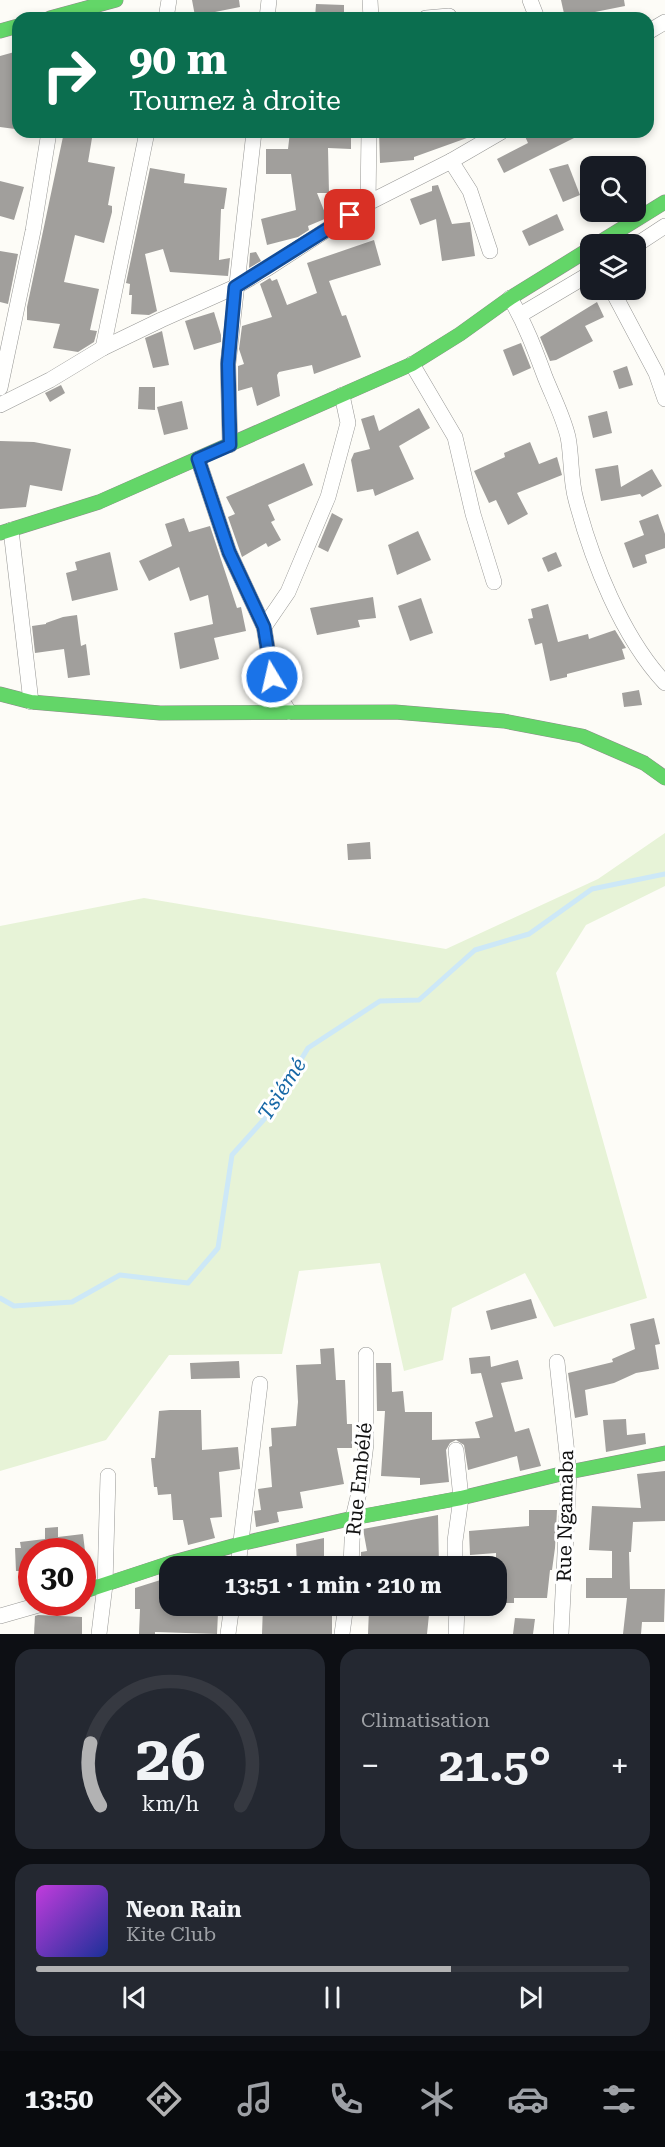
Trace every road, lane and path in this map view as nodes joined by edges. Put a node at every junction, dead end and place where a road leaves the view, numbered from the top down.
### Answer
1 (116, 0) edge
2 (78, 12) edge
3 (49, 138) edge
4 (146, 138) edge
5 (253, 138) edge
6 (369, 138) edge
7 (491, 138) edge
8 (451, 161) junction
9 (665, 202) edge
10 (368, 203) junction
11 (665, 226) edge
12 (613, 234) edge
13 (646, 238) edge
14 (490, 251) dead end
15 (580, 255) edge
16 (580, 280) edge
17 (235, 287) junction
18 (510, 298) junction
19 (617, 300) edge
20 (520, 315) junction
21 (103, 348) junction
22 (412, 364) junction
23 (0, 388) edge
24 (342, 395) junction
25 (665, 399) edge
26 (0, 405) edge
27 (230, 445) junction
28 (198, 459) junction
29 (6, 531) edge
30 (494, 582) dead end
31 (264, 627) junction
32 (665, 683) edge
33 (0, 694) edge
34 (31, 702) junction
35 (289, 712) junction
36 (665, 778) edge
37 (366, 1355) dead end
38 (557, 1362) dead end
39 (260, 1384) dead end
40 (456, 1450) dead end
41 (665, 1453) edge
42 (569, 1472) junction
43 (108, 1476) dead end
44 (461, 1498) junction
45 (353, 1518) junction
46 (240, 1544) junction
47 (239, 1556) edge
48 (351, 1556) edge
49 (456, 1556) edge
50 (105, 1585) junction
51 (96, 1588) edge
52 (18, 1611) edge
53 (0, 1616) edge
54 (230, 1616) edge
55 (344, 1616) edge
56 (457, 1616) edge
57 (99, 1634) edge
58 (228, 1634) edge
59 (342, 1634) edge
60 (456, 1634) edge
61 (561, 1634) edge

1 - 2 street
3 - 23 street
4 - 21 street
5 - 17 street
6 - 10 street
7 - 8 street
8 - 10 street
8 - 14 street
9 - 12 street
10 - 17 street
11 - 13 street
15 - 18 street
16 - 20 street
17 - 21 street
17 - 27 street
18 - 20 street
18 - 22 street
19 - 25 street
20 - 32 street
21 - 26 street
22 - 24 street
22 - 30 street
24 - 27 street
24 - 31 street
27 - 28 street
28 - 29 street
28 - 31 street
29 - 34 street
31 - 35 street
33 - 34 street
34 - 35 street
35 - 36 street
37 - 45 street, Rue Embélé
38 - 42 street, Rue Ngamaba
39 - 46 street
40 - 44 street
41 - 42 street
42 - 44 street
42 - 61 street, Rue Ngamaba
43 - 50 street
44 - 45 street
44 - 49 street
45 - 46 street
45 - 48 street, Rue Embélé
46 - 47 street
46 - 50 street
50 - 51 street
50 - 57 street
52 - 53 street
54 - 58 street
55 - 59 street
56 - 60 street

